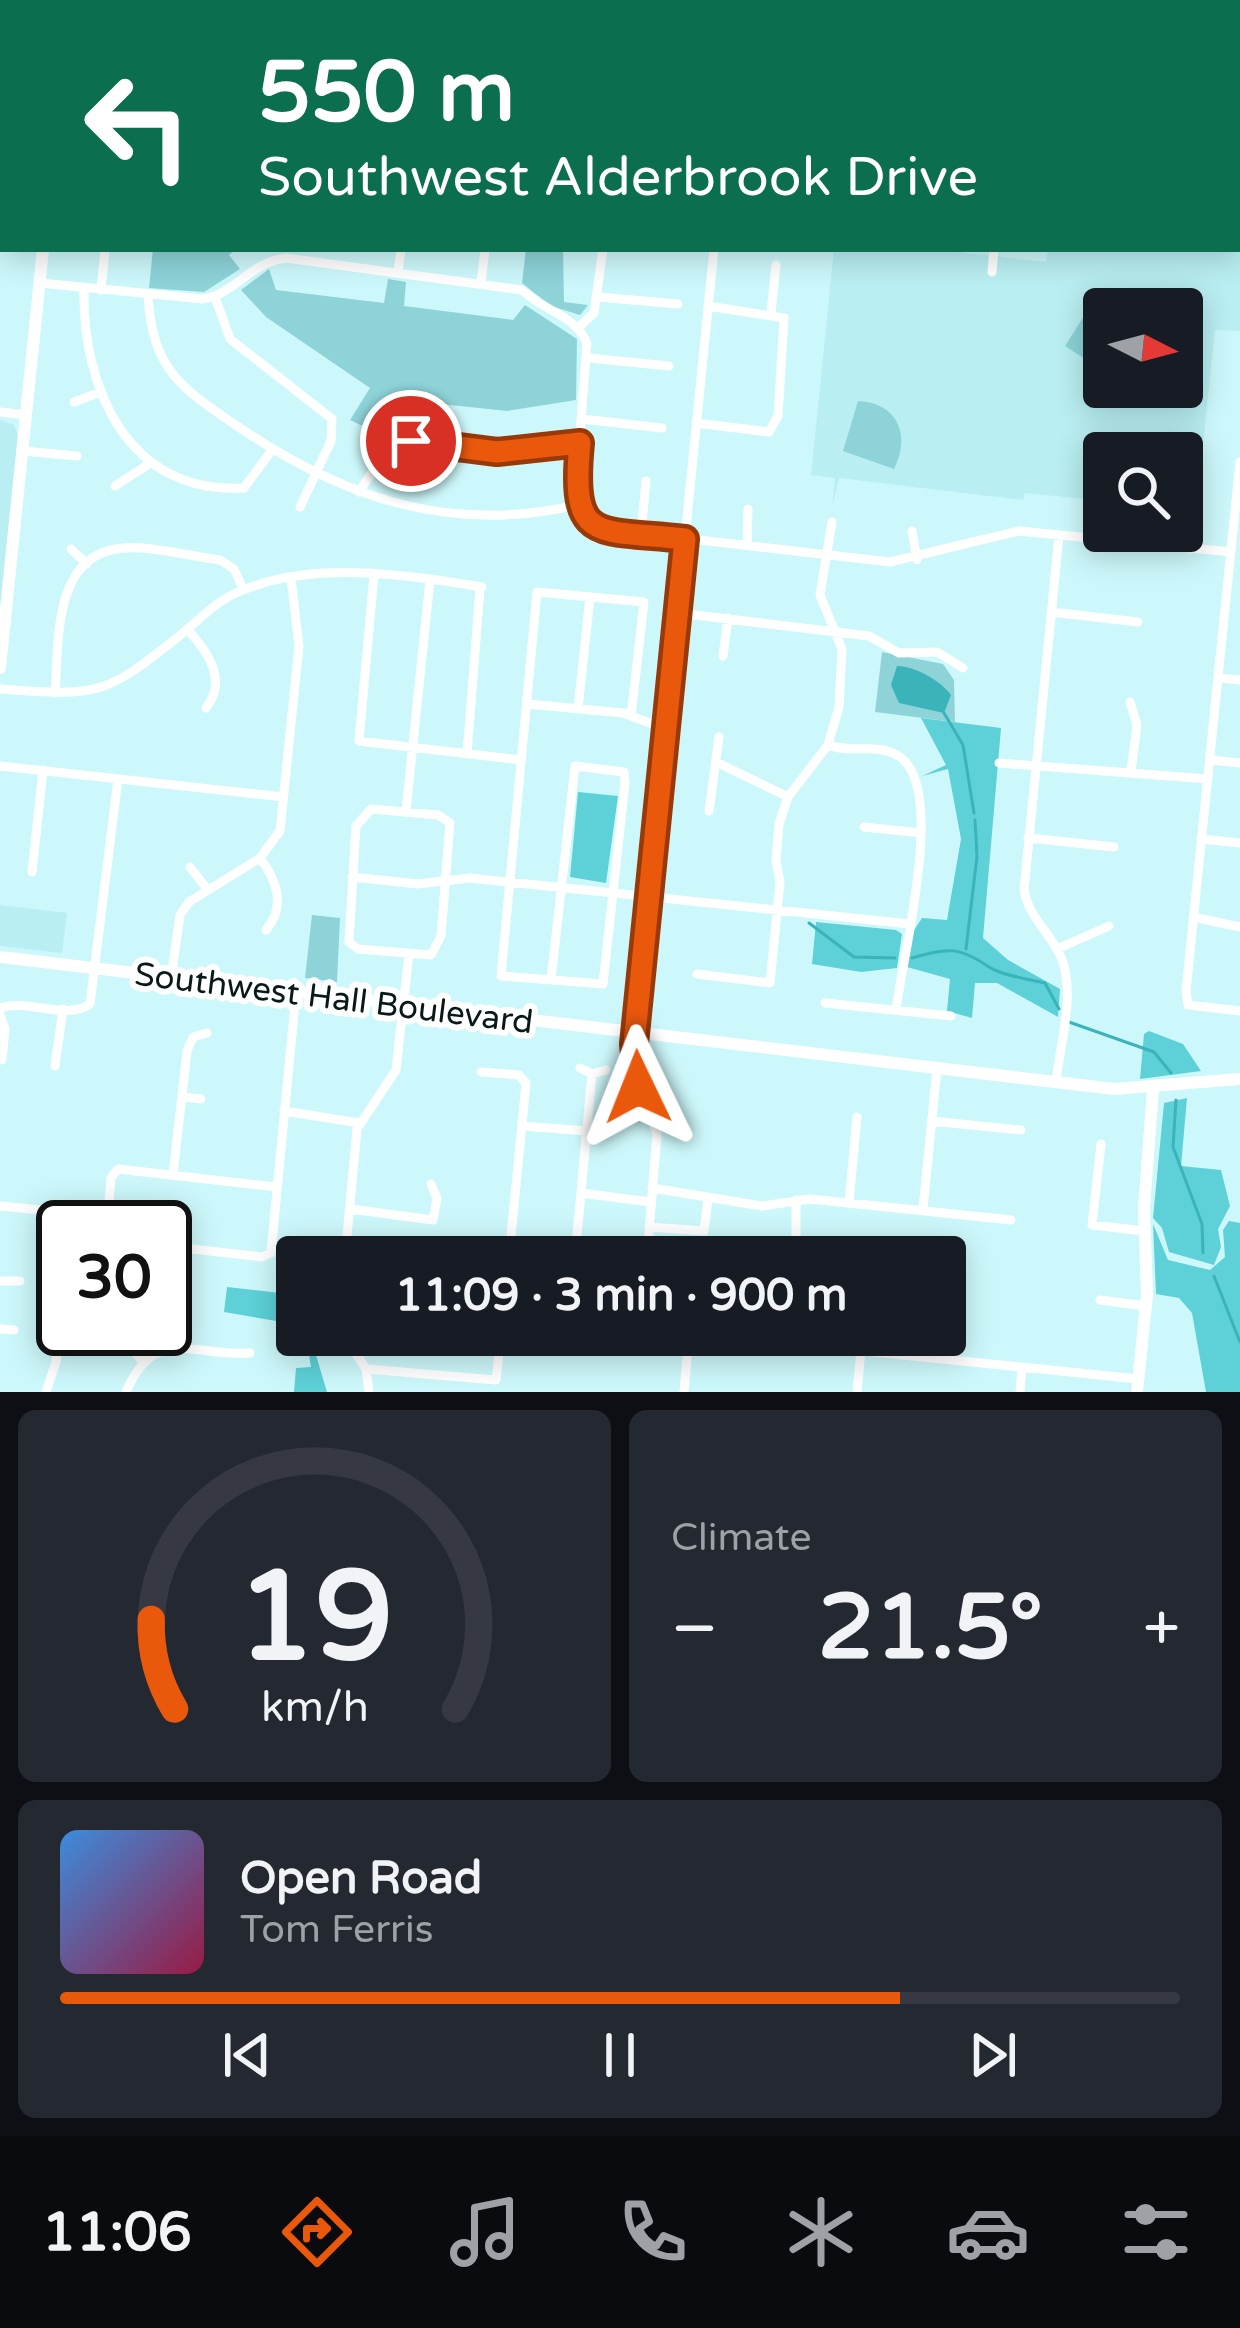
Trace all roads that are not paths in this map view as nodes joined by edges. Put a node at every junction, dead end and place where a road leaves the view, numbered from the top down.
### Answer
1 (43, 252) edge
2 (105, 252) edge
3 (401, 252) edge
4 (485, 252) edge
5 (603, 252) edge
6 (715, 252) edge
7 (994, 252) edge
8 (300, 254) edge
9 (776, 266) dead end
10 (398, 272) junction
11 (992, 272) dead end
12 (40, 283) junction
13 (481, 283) junction
14 (84, 288) junction
15 (101, 290) junction
16 (148, 295) junction
17 (215, 297) junction
18 (598, 297) junction
19 (678, 304) dead end
20 (708, 306) junction
21 (771, 314) junction
22 (579, 327) junction
23 (589, 358) junction
24 (669, 366) dead end
25 (98, 393) junction
26 (74, 402) dead end
27 (0, 412) edge
28 (26, 415) junction
29 (583, 419) junction
30 (696, 423) junction
31 (662, 428) dead end
32 (580, 443) junction
33 (272, 450) junction
34 (22, 451) junction
35 (77, 456) dead end
36 (1240, 462) edge
37 (149, 464) junction
38 (314, 477) junction
39 (646, 481) dead end
40 (115, 486) dead end
41 (359, 492) junction
42 (577, 505) junction
43 (300, 507) dead end
44 (748, 509) dead end
45 (832, 522) dead end
46 (912, 531) dead end
47 (641, 534) junction
48 (1059, 535) junction
49 (685, 539) junction
50 (969, 544) junction
51 (747, 545) junction
52 (71, 549) dead end
53 (1231, 552) junction
54 (823, 555) junction
55 (917, 560) junction
56 (974, 561) dead end
57 (87, 564) junction
58 (374, 575) junction
59 (291, 578) junction
60 (430, 580) junction
61 (243, 589) junction
62 (590, 597) junction
63 (1226, 599) junction
64 (1240, 601) edge
65 (1051, 612) junction
66 (678, 613) junction
67 (728, 618) junction
68 (1138, 622) dead end
69 (188, 629) junction
70 (830, 630) junction
71 (723, 656) dead end
72 (0, 668) edge
73 (963, 668) dead end
74 (1220, 678) junction
75 (1240, 680) edge
76 (0, 689) edge
77 (55, 693) junction
78 (1130, 702) dead end
79 (527, 704) junction
80 (206, 708) dead end
81 (578, 709) junction
82 (631, 716) junction
83 (666, 729) junction
84 (719, 737) dead end
85 (828, 745) junction
86 (413, 748) junction
87 (467, 754) junction
88 (521, 760) junction
89 (1210, 760) junction
90 (716, 761) junction
91 (999, 763) dead end
92 (1036, 763) junction
93 (1240, 763) edge
94 (0, 766) edge
95 (43, 770) junction
96 (1131, 771) junction
97 (118, 779) junction
98 (1208, 779) junction
99 (788, 796) junction
100 (284, 797) junction
101 (406, 811) junction
102 (709, 811) dead end
103 (864, 827) dead end
104 (921, 833) junction
105 (1028, 838) junction
106 (1202, 839) junction
107 (1240, 843) edge
108 (1114, 847) dead end
109 (260, 858) junction
110 (190, 867) dead end
111 (32, 872) dead end
112 (352, 878) junction
113 (446, 880) junction
114 (509, 882) junction
115 (562, 886) junction
116 (207, 889) junction
117 (613, 893) junction
118 (650, 896) junction
119 (778, 911) junction
120 (1193, 917) junction
121 (910, 924) junction
122 (1109, 926) dead end
123 (1240, 927) edge
124 (266, 930) dead end
125 (1057, 949) junction
126 (409, 954) junction
127 (0, 957) edge
128 (98, 969) junction
129 (697, 974) dead end
130 (171, 978) junction
131 (551, 980) junction
132 (296, 993) junction
133 (825, 1003) dead end
134 (404, 1006) junction
135 (63, 1009) junction
136 (896, 1010) junction
137 (0, 1011) edge
138 (1240, 1011) edge
139 (951, 1016) dead end
140 (207, 1033) dead end
141 (635, 1033) junction
142 (2, 1060) edge
143 (55, 1066) dead end
144 (580, 1068) dead end
145 (937, 1068) junction
146 (606, 1070) dead end
147 (481, 1072) dead end
148 (592, 1074) junction
149 (1240, 1079) edge
150 (1056, 1082) junction
151 (1153, 1089) junction
152 (182, 1097) junction
153 (201, 1100) dead end
154 (648, 1109) junction
155 (284, 1111) junction
156 (857, 1117) dead end
157 (931, 1121) junction
158 (359, 1124) junction
159 (522, 1126) junction
160 (1021, 1130) dead end
161 (586, 1131) junction
162 (1101, 1144) dead end
163 (173, 1175) junction
164 (430, 1184) dead end
165 (276, 1187) junction
166 (652, 1188) junction
167 (581, 1193) junction
168 (708, 1199) junction
169 (111, 1200) edge
170 (796, 1200) junction
171 (651, 1202) junction
172 (849, 1202) junction
173 (2, 1206) edge
174 (350, 1209) junction
175 (922, 1209) junction
176 (36, 1210) edge
177 (1011, 1220) dead end
178 (649, 1227) junction
179 (1144, 1231) junction
180 (347, 1236) edge
181 (511, 1236) edge
182 (577, 1236) edge
183 (648, 1236) edge
184 (796, 1236) edge
185 (192, 1248) edge
186 (0, 1281) edge
187 (20, 1281) dead end
188 (1100, 1300) dead end
189 (1146, 1306) junction
190 (0, 1329) edge
191 (14, 1330) dead end
192 (250, 1353) dead end
193 (55, 1356) edge
194 (139, 1356) edge
195 (358, 1356) edge
196 (499, 1356) edge
197 (688, 1356) edge
198 (860, 1356) edge
199 (914, 1356) edge
200 (941, 1356) edge
201 (941, 1359) junction
202 (143, 1363) junction
203 (1022, 1368) junction
204 (366, 1369) junction
205 (1137, 1386) edge
206 (46, 1392) edge
207 (126, 1392) edge
208 (369, 1392) edge
209 (685, 1392) edge
210 (856, 1392) edge
211 (1020, 1392) edge

1 - 12 main road
2 - 15 street
3 - 10 street
4 - 13 street
5 - 18 street
6 - 20 street
7 - 11 street
8 - 10 street
8 - 17 street
9 - 21 street
10 - 13 street
12 - 14 street
12 - 28 main road
13 - 22 street
14 - 15 street
14 - 25 street
15 - 16 street
16 - 17 street
16 - 33 street
17 - 38 street
18 - 19 street
18 - 22 street
20 - 21 street
20 - 30 street
21 - 30 street
22 - 23 street
23 - 24 street
23 - 29 street
25 - 26 street
25 - 37 street
27 - 28 street
28 - 34 main road
29 - 31 street
29 - 32 street
30 - 49 street
32 - 41 street
32 - 42 street
33 - 37 street
33 - 38 street
34 - 35 street
34 - 72 main road
36 - 53 street
37 - 40 street
38 - 41 street
38 - 43 street
39 - 47 street
41 - 42 street
42 - 47 street
44 - 51 street
45 - 54 street
46 - 55 street
47 - 49 street
48 - 50 street
48 - 53 street
48 - 65 street
49 - 51 street
49 - 66 street
50 - 55 street
50 - 56 street
51 - 54 street
52 - 57 street
53 - 63 street
54 - 55 street
54 - 70 street
57 - 61 street
57 - 77 street
58 - 59 street
58 - 60 street
58 - 86 street
59 - 61 street
59 - 100 street
60 - 86 street
60 - 87 street
61 - 69 street
62 - 79 street
62 - 81 street
62 - 82 street
63 - 64 street
63 - 74 street
65 - 68 street
65 - 92 street
66 - 67 street
66 - 83 street
67 - 70 street
67 - 71 street
69 - 77 street
69 - 80 street
70 - 73 street
70 - 85 street
74 - 75 street
74 - 89 street
76 - 77 street
78 - 96 street
79 - 81 street
79 - 88 street
81 - 82 street
82 - 83 street
83 - 118 street
84 - 90 street
85 - 99 street
85 - 104 street
86 - 87 street
86 - 101 street
87 - 88 street
88 - 114 street
89 - 93 street
89 - 98 street
90 - 99 street
90 - 102 street
91 - 92 street
92 - 96 street
92 - 105 street
94 - 95 street
95 - 97 street
95 - 111 street
96 - 98 street
97 - 100 street
97 - 128 street
98 - 106 street
99 - 119 street
100 - 109 street
101 - 112 street
101 - 113 street
103 - 104 street
104 - 121 street
105 - 108 street
105 - 125 street
106 - 107 street
106 - 120 street
109 - 116 street
109 - 124 street
110 - 116 street
112 - 113 street
112 - 126 street
113 - 114 street
113 - 126 street
114 - 115 street
114 - 131 street
115 - 117 street
115 - 117 street
115 - 131 street
116 - 130 street
117 - 118 street
117 - 131 street
118 - 119 street
118 - 141 street
119 - 121 street
119 - 129 street
120 - 123 street
120 - 138 street
121 - 136 street
122 - 125 street
125 - 150 street
126 - 134 street
127 - 128 main road, Southwest Hall Boulevard
128 - 130 main road, Southwest Hall Boulevard
128 - 135 street
130 - 132 main road, Southwest Hall Boulevard
132 - 134 main road, Southwest Hall Boulevard
132 - 155 street
133 - 136 street
134 - 141 main road, Southwest Hall Boulevard
134 - 158 street
135 - 137 street
135 - 143 street
136 - 139 street
137 - 142 street
140 - 152 street
141 - 145 main road, Southwest Hall Boulevard
141 - 154 street
144 - 148 street
145 - 150 main road, Southwest Hall Boulevard
145 - 157 street
146 - 148 street
147 - 159 street
148 - 161 street
149 - 151 main road, Southwest Hall Boulevard
150 - 151 main road, Southwest Hall Boulevard
151 - 179 main road
152 - 153 street
152 - 163 street
154 - 161 street
154 - 166 street
155 - 158 street
155 - 165 street
156 - 172 street
157 - 160 street
157 - 175 street
158 - 174 street
159 - 161 street
159 - 181 street
161 - 167 street
162 - 179 street
163 - 165 street
163 - 169 street
164 - 174 street
165 - 185 street
166 - 168 street
166 - 171 street
167 - 171 street
167 - 182 street
168 - 170 street
168 - 178 street
170 - 172 street
170 - 184 street
171 - 178 street
172 - 175 street
173 - 176 street
174 - 180 street
175 - 177 street
178 - 183 street
179 - 189 main road
186 - 187 street
188 - 189 street
189 - 205 main road
190 - 191 street
192 - 202 street
193 - 206 street
194 - 202 street
195 - 204 street
196 - 204 street
197 - 209 street
198 - 210 street
199 - 201 street
200 - 201 street
201 - 203 street
202 - 207 street
203 - 205 street
203 - 211 street
204 - 208 street

